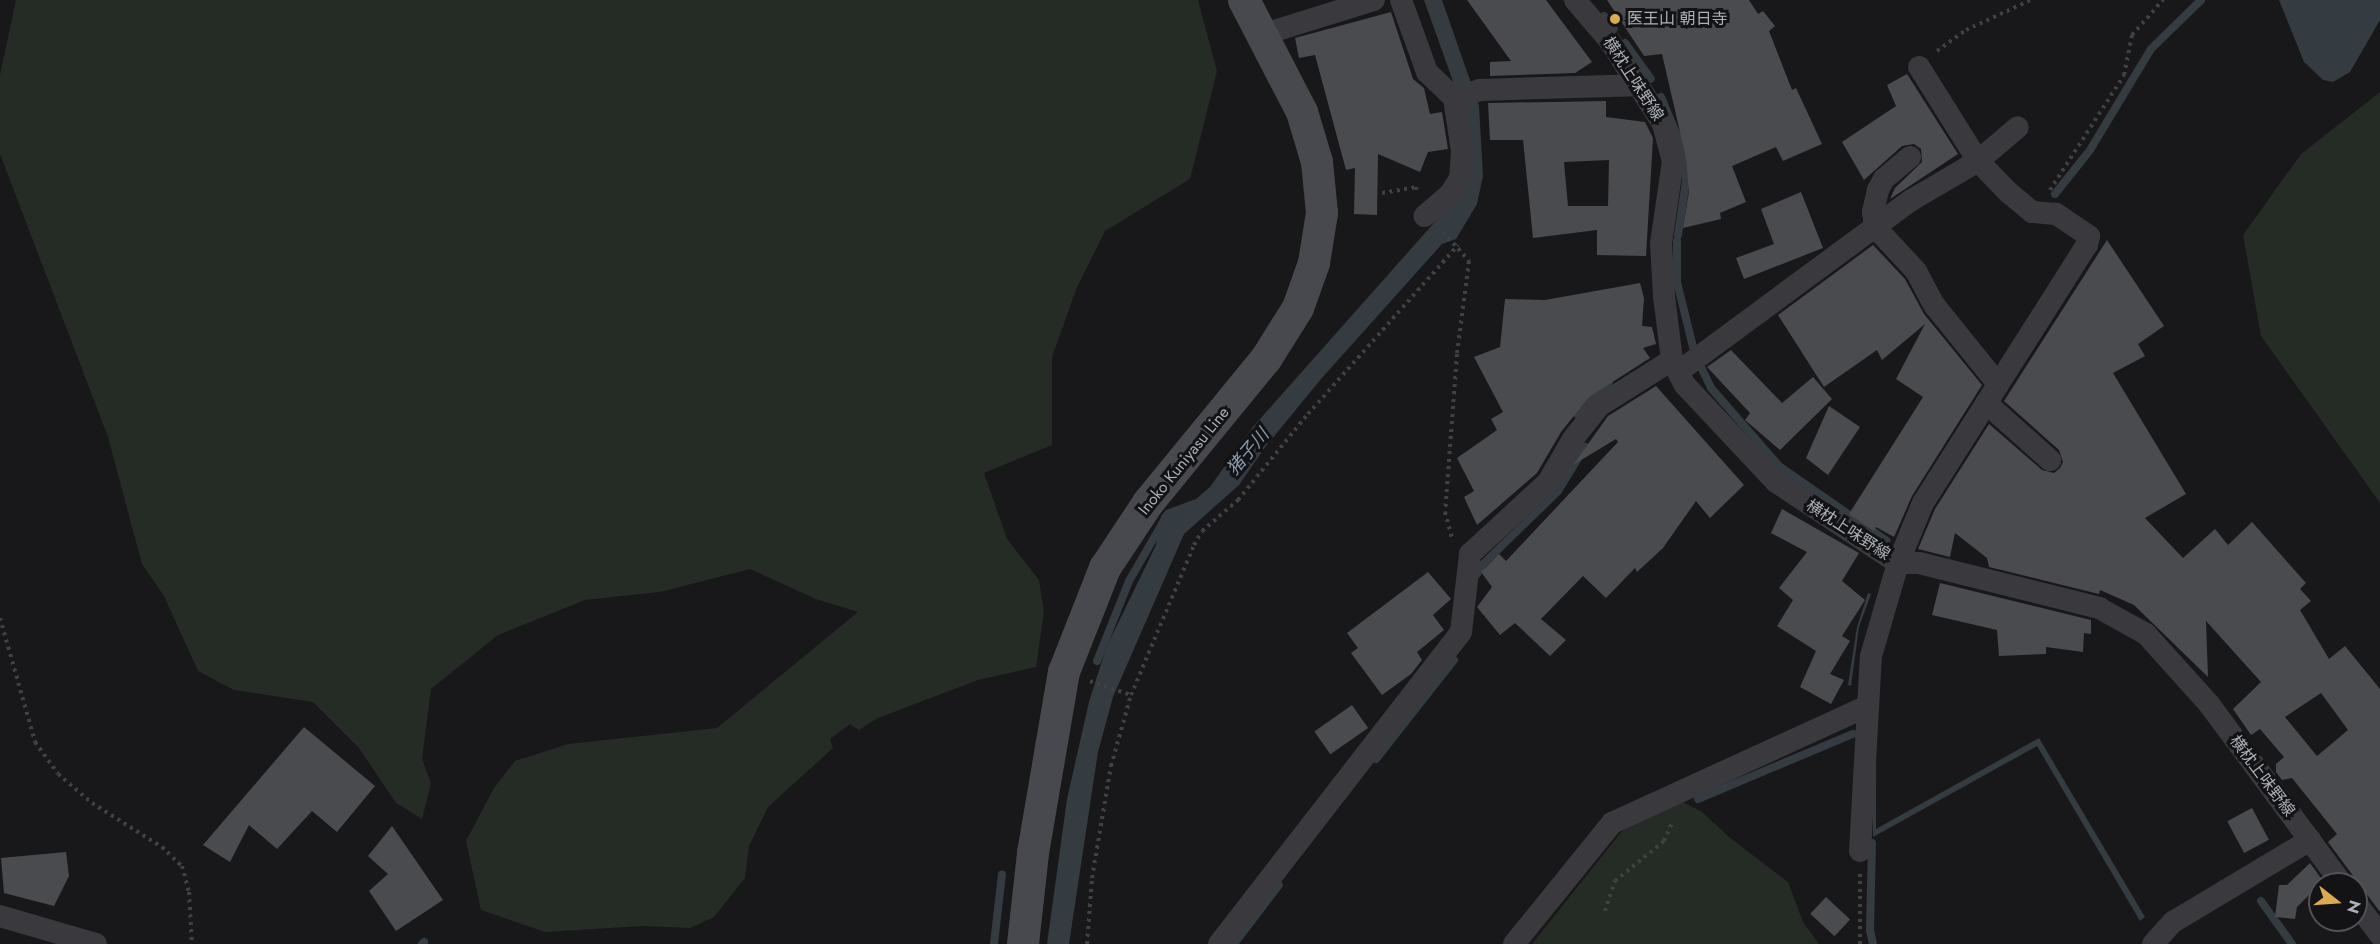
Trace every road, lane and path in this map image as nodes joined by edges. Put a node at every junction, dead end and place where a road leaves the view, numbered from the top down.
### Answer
1 (1244, 0) edge
2 (1374, 0) edge
3 (1401, 0) edge
4 (1575, 0) edge
5 (2031, 0) edge
6 (2163, 0) edge
7 (1264, 34) junction
8 (1919, 67) joint
9 (1635, 85) junction
10 (1454, 98) junction
11 (2018, 127) dead end
12 (1910, 157) dead end
13 (1978, 161) junction
14 (1382, 193) dead end
15 (2036, 212) junction
16 (1425, 216) junction
17 (1875, 227) junction
18 (1458, 245) junction
19 (1675, 366) junction
20 (1998, 384) junction
21 (1986, 404) junction
22 (2050, 460) dead end
23 (1470, 554) junction
24 (1898, 562) junction
25 (0, 618) edge
26 (1064, 672) junction
27 (1131, 695) junction
28 (1865, 707) junction
29 (1673, 793) junction
30 (2310, 840) junction
31 (1860, 851) joint
32 (2333, 872) edge
33 (1605, 911) dead end
34 (0, 916) edge
35 (2368, 919) edge
36 (2380, 935) edge
37 (96, 944) edge
38 (192, 944) edge
39 (1023, 944) edge
40 (1087, 944) edge
41 (1219, 944) edge
42 (1514, 944) edge
43 (1860, 944) edge
44 (2153, 944) edge

1 - 7 main road, Inoko Kuniyasu Line
2 - 7 street
3 - 10 street
4 - 9 street, 横枕上味野線
5 - 8 path
6 - 15 path
7 - 26 main road, Inoko Kuniyasu Line
8 - 13 street
9 - 10 street
9 - 19 street, 横枕上味野線
10 - 16 street
11 - 13 street
12 - 17 street
13 - 15 street
13 - 17 street
14 - 16 path
15 - 20 street
16 - 18 path
17 - 19 street
17 - 20 street
18 - 23 path
18 - 27 path
19 - 23 street
19 - 24 street, 横枕上味野線
20 - 21 street
21 - 22 street
21 - 24 street
23 - 41 street
24 - 28 street
24 - 30 street, 横枕上味野線
25 - 38 path
26 - 27 path
26 - 39 main road, Inoko Kuniyasu Line
27 - 40 path
28 - 29 street
28 - 31 street
29 - 33 path
29 - 42 street
30 - 32 street, 横枕上味野線
30 - 44 street
31 - 43 path
34 - 37 street
35 - 36 street

